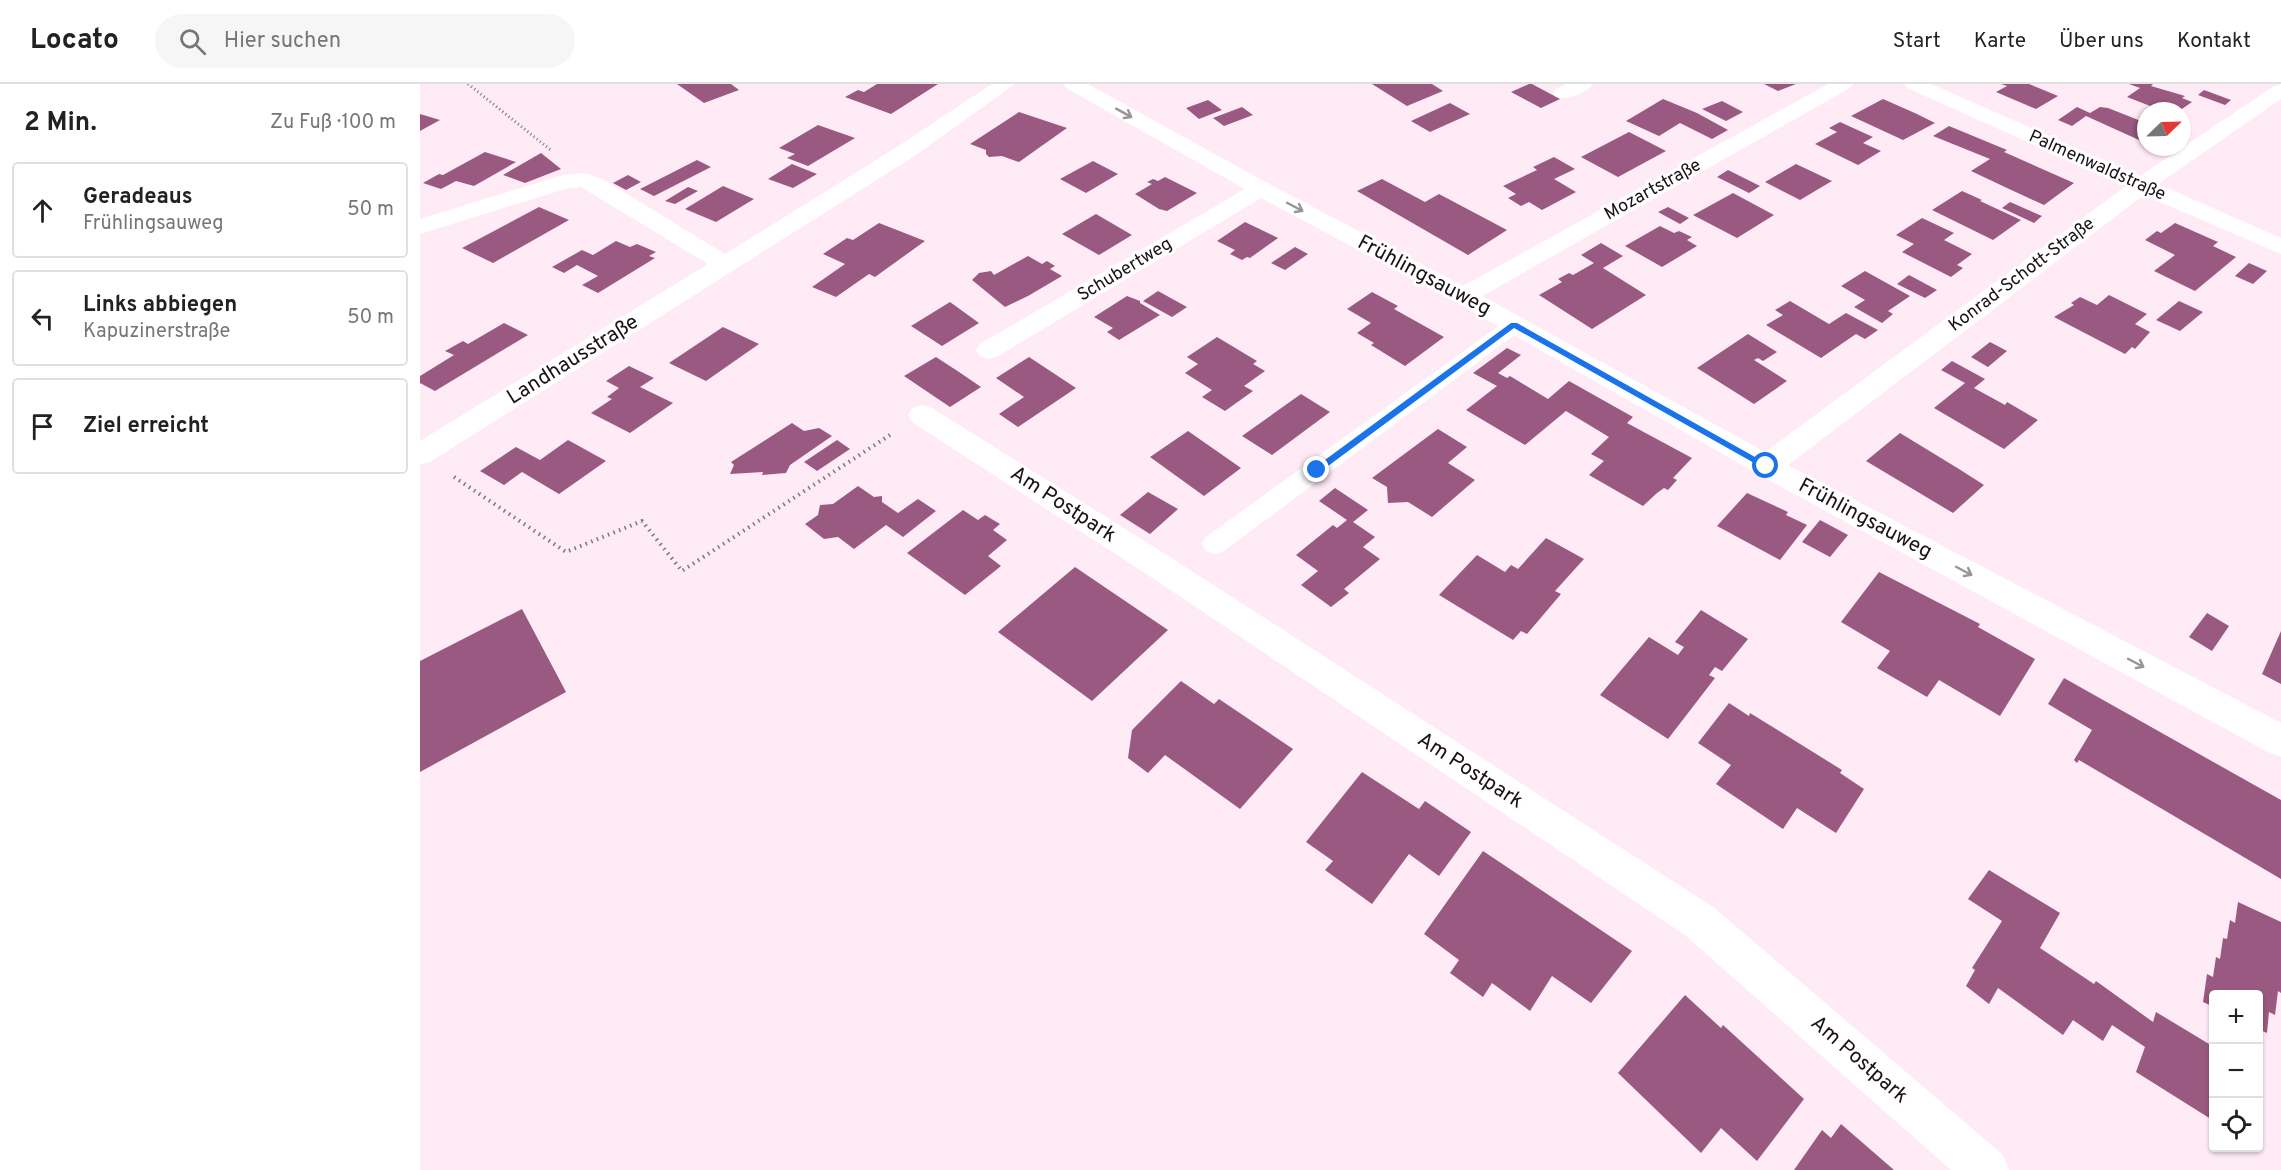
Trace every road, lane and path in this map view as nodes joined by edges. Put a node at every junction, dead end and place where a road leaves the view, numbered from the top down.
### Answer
1 (468, 84) edge
2 (1005, 84) edge
3 (1073, 84) edge
4 (1583, 84) edge
5 (1843, 84) edge
6 (1914, 84) edge
7 (2281, 90) edge
8 (1563, 93) dead end
9 (516, 120) dead end
10 (2141, 186) junction
11 (1261, 189) junction
12 (420, 227) edge
13 (2281, 247) edge
14 (725, 264) junction
15 (1463, 296) junction
16 (1514, 325) junction
17 (989, 350) dead end
18 (921, 415) joint
19 (420, 455) edge
20 (1766, 466) junction
21 (1215, 544) dead end
22 (2281, 741) edge
23 (1986, 1170) edge

1 - 9 path
2 - 14 street, Landhausstraße
3 -> 11 street, Frühlingsauweg
4 - 8 street
5 - 15 street, Mozartstraße
6 - 10 street, Palmenwaldstraße
7 - 10 street, Konrad-Schott-Straße
10 - 13 street, Palmenwaldstraße
10 - 20 street, Konrad-Schott-Straße
11 -> 15 street, Frühlingsauweg
11 - 17 street, Schubertweg
12 - 14 street
14 - 19 street, Landhausstraße
15 - 16 street, Frühlingsauweg
16 - 20 street, Frühlingsauweg
16 - 21 lane
18 - 19 path
18 - 23 street, Am Postpark
20 -> 22 street, Frühlingsauweg

